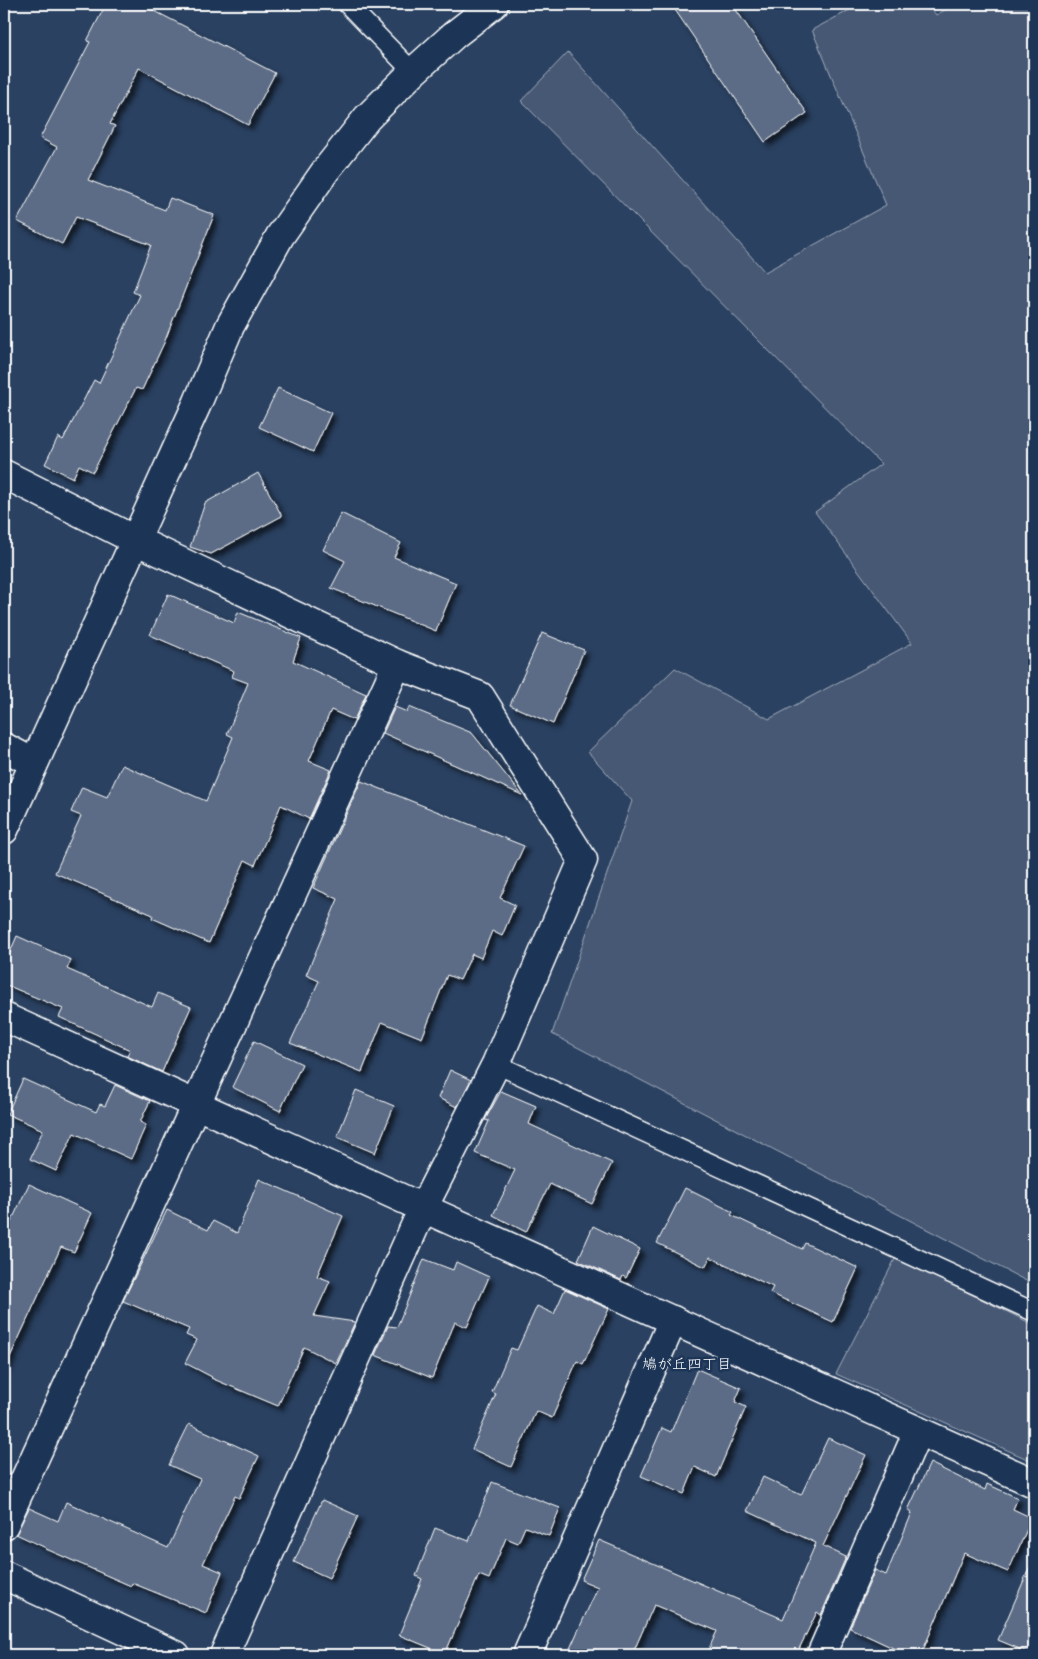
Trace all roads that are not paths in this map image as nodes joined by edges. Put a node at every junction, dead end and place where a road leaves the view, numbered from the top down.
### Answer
1 (346, 4) edge
2 (494, 4) edge
3 (413, 72) junction
4 (4, 474) edge
5 (135, 540) junction
6 (397, 664) junction
7 (4, 747) edge
8 (34, 763) junction
9 (4, 830) edge
10 (4, 1017) edge
11 (496, 1064) junction
12 (197, 1104) junction
13 (423, 1208) junction
14 (1034, 1312) edge
15 (673, 1320) junction
16 (918, 1431) junction
17 (1034, 1484) edge
18 (4, 1525) edge
19 (4, 1575) edge
20 (176, 1655) edge
21 (224, 1655) edge
22 (527, 1655) edge
23 (821, 1655) edge

1 - 3 lane
2 - 3 street
3 - 5 street
4 - 5 street
5 - 6 street
5 - 8 street
6 - 11 street
6 - 12 street
7 - 8 street
8 - 9 street
10 - 12 street
11 - 13 street
11 - 14 lane
12 - 13 street
12 - 18 street
13 - 15 street
13 - 21 street
15 - 16 street
15 - 22 street
16 - 17 street
16 - 23 street
19 - 20 street

